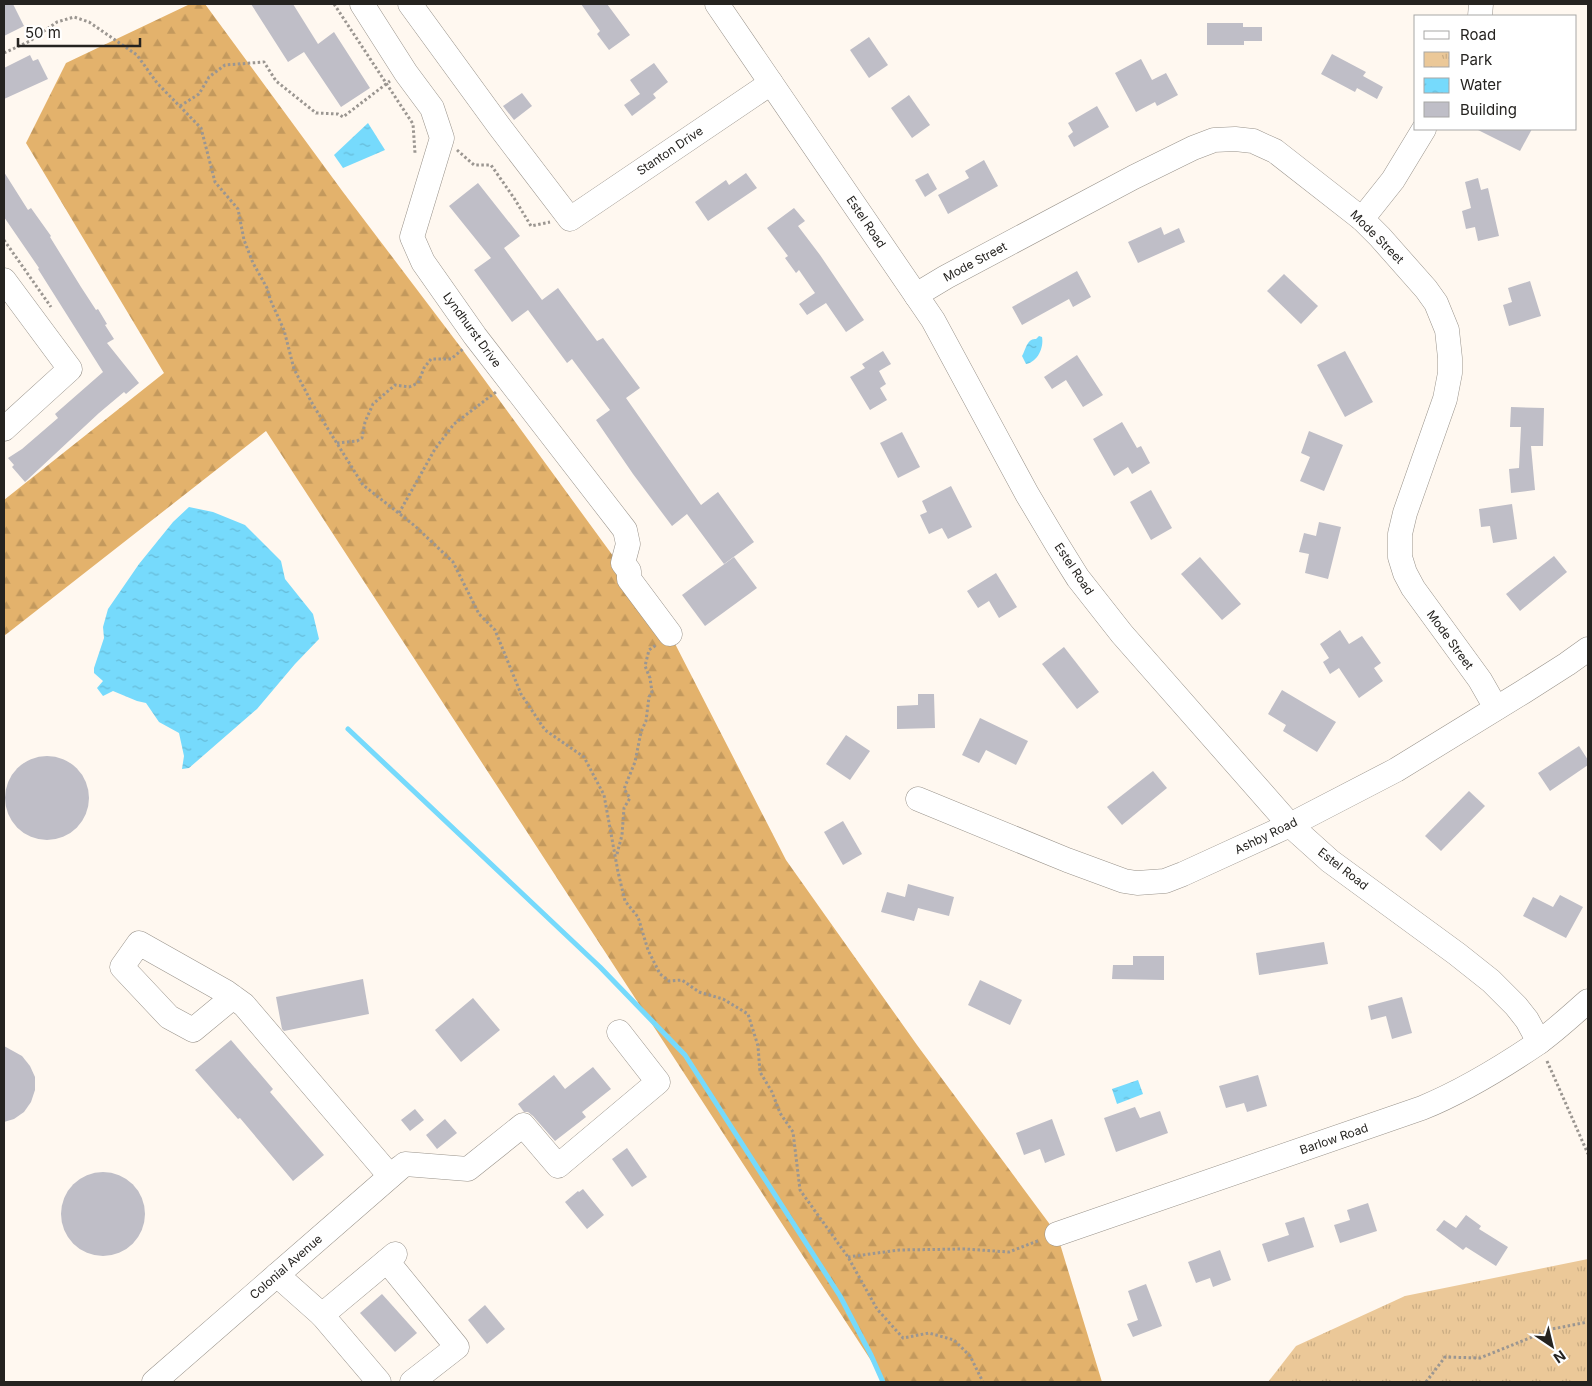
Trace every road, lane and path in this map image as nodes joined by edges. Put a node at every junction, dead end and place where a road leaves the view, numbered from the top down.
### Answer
1 (334, 4) edge
2 (362, 4) edge
3 (410, 4) edge
4 (717, 4) edge
5 (4, 53) edge
6 (386, 82) junction
7 (771, 83) junction
8 (180, 106) junction
9 (1423, 130) edge
10 (442, 138) junction
11 (415, 153) dead end
12 (570, 219) junction
13 (1362, 219) junction
14 (4, 280) edge
15 (916, 295) junction
16 (475, 336) junction
17 (510, 381) junction
18 (4, 429) edge
19 (337, 443) junction
20 (399, 512) junction
21 (670, 634) joint
22 (1588, 649) edge
23 (1496, 708) junction
24 (918, 799) dead end
25 (1290, 825) junction
26 (618, 872) junction
27 (233, 996) dead end
28 (1588, 1001) edge
29 (619, 1032) dead end
30 (1539, 1042) junction
31 (1586, 1146) edge
32 (1588, 1154) edge
33 (404, 1164) junction
34 (1057, 1234) joint
35 (848, 1258) junction
36 (277, 1275) junction
37 (322, 1315) junction
38 (1588, 1322) edge
39 (154, 1382) edge
40 (379, 1382) edge
41 (412, 1382) edge
42 (983, 1382) edge
43 (1426, 1382) edge

1 - 6 path
2 - 10 street
3 - 12 street
4 - 7 street, Estel Road
5 - 8 path
6 - 8 path
6 - 11 path
7 - 12 street, Stanton Drive
7 - 15 street, Estel Road
8 - 19 path
9 - 13 street
10 - 12 path
10 - 16 street, Lyndhurst Drive
13 - 15 street, Mode Street
13 - 23 street, Mode Street
14 - 18 street
15 - 25 street, Estel Road
16 - 17 street, Lyndhurst Drive
16 - 19 path
17 - 20 path
17 - 21 street, Lyndhurst Drive
19 - 20 path
20 - 26 path
21 - 26 path
22 - 23 street, Ashby Road
23 - 25 street, Ashby Road
24 - 25 street, Ashby Road
25 - 30 street, Estel Road
26 - 35 path
27 - 33 street
28 - 30 street, Barlow Road
29 - 33 street
30 - 31 path
30 - 34 street, Barlow Road
31 - 32 path
33 - 36 street, Colonial Avenue
34 - 35 path
35 - 42 path
36 - 37 street
36 - 39 street, Colonial Avenue
37 - 40 street
37 - 41 street
38 - 43 path

